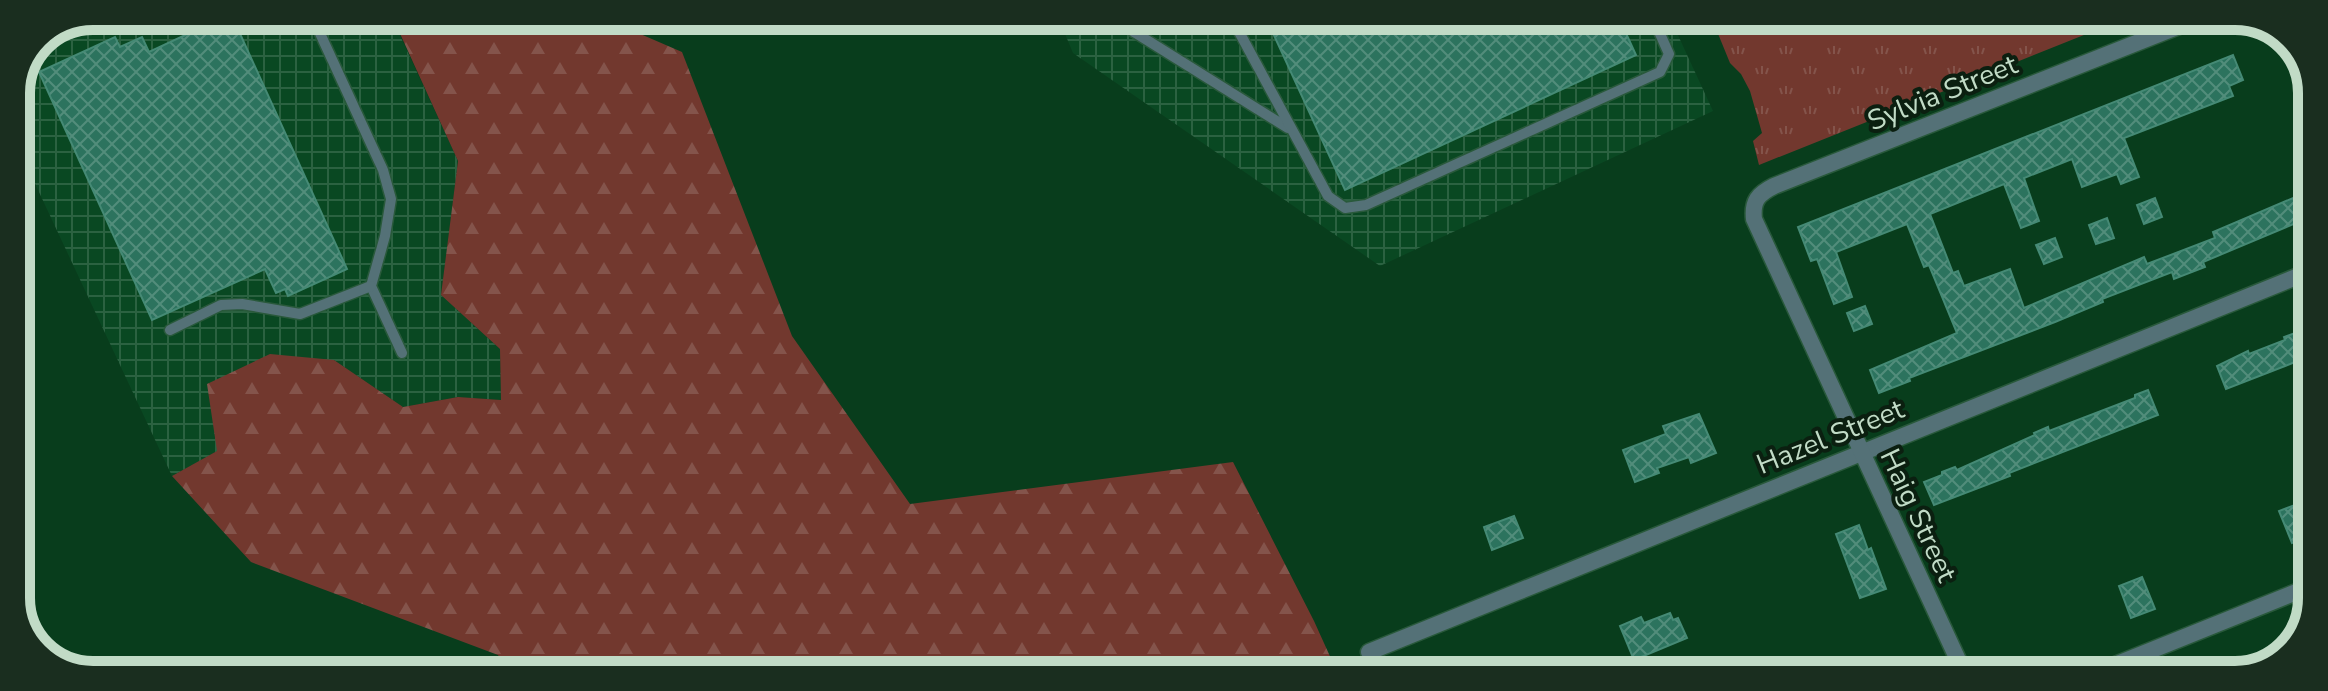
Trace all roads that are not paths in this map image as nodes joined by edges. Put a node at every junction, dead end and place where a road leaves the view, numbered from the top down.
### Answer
1 (318, 30) edge
2 (1139, 30) edge
3 (1238, 30) edge
4 (1658, 30) edge
5 (2169, 30) edge
6 (1134, 32) joint
7 (1289, 129) junction
8 (1755, 201) joint
9 (2298, 276) edge
10 (371, 286) junction
11 (170, 330) dead end
12 (402, 353) dead end
13 (1860, 452) junction
14 (2298, 591) edge
15 (1369, 652) dead end
16 (1958, 661) edge
17 (2125, 661) edge

1 - 10 lane
2 - 6 lane
3 - 7 lane
4 - 7 lane
5 - 8 street, Sylvia Street
6 - 7 lane
8 - 13 street, Haig Street
9 - 13 street, Hazel Street
10 - 11 lane
10 - 12 lane
13 - 15 street, Hazel Street
13 - 16 street, Haig Street
14 - 17 street

